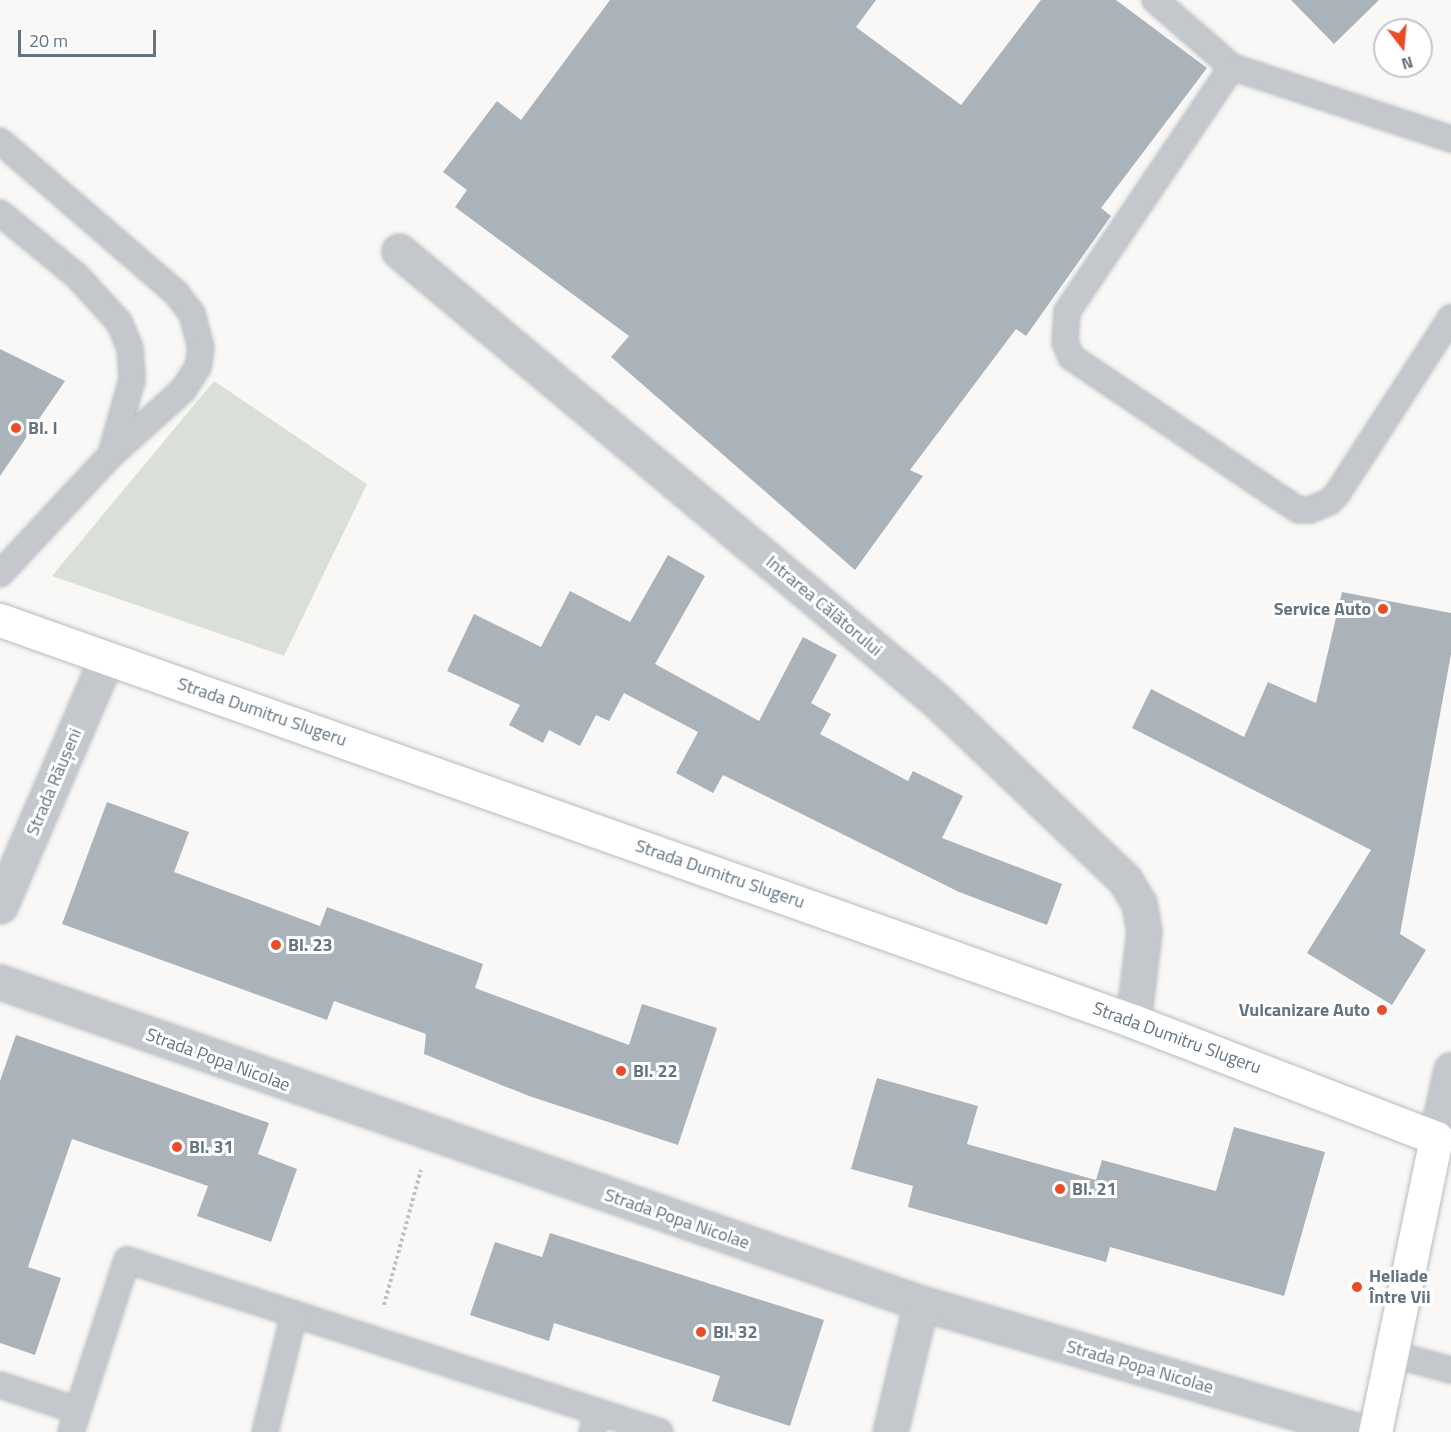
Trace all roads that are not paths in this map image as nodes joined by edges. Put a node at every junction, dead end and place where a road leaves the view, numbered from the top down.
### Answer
1 (1155, 0) edge
2 (1232, 67) junction
3 (1451, 139) edge
4 (0, 141) edge
5 (0, 213) edge
6 (399, 251) dead end
7 (1451, 318) edge
8 (110, 456) junction
9 (0, 574) edge
10 (0, 620) edge
11 (107, 658) junction
12 (0, 906) edge
13 (0, 982) edge
14 (1133, 1021) junction
15 (1451, 1070) edge
16 (1436, 1138) junction
17 (921, 1303) junction
18 (294, 1314) junction
19 (1392, 1354) junction
20 (1451, 1370) edge
21 (0, 1385) edge
22 (74, 1421) edge
23 (595, 1422) edge
24 (265, 1432) edge
25 (660, 1432) edge
26 (890, 1432) edge
27 (1362, 1432) edge
28 (1375, 1432) edge

1 - 2 lane
2 - 3 lane
2 - 7 lane
4 - 8 lane
5 - 8 lane
6 - 14 street, Intrarea Călătorului
8 - 9 lane
10 - 11 main road, Strada Dumitru Slugeru
11 - 12 street, Strada Răușeni
11 - 14 main road, Strada Dumitru Slugeru
13 - 17 street, Strada Popa Nicolae
14 - 16 main road, Strada Dumitru Slugeru
15 - 16 street
16 - 19 main road
17 - 26 street
17 - 27 street, Strada Popa Nicolae
18 - 22 lane
18 - 23 lane
18 - 24 lane
19 - 20 lane
19 - 28 main road
21 - 22 lane
23 - 25 lane

